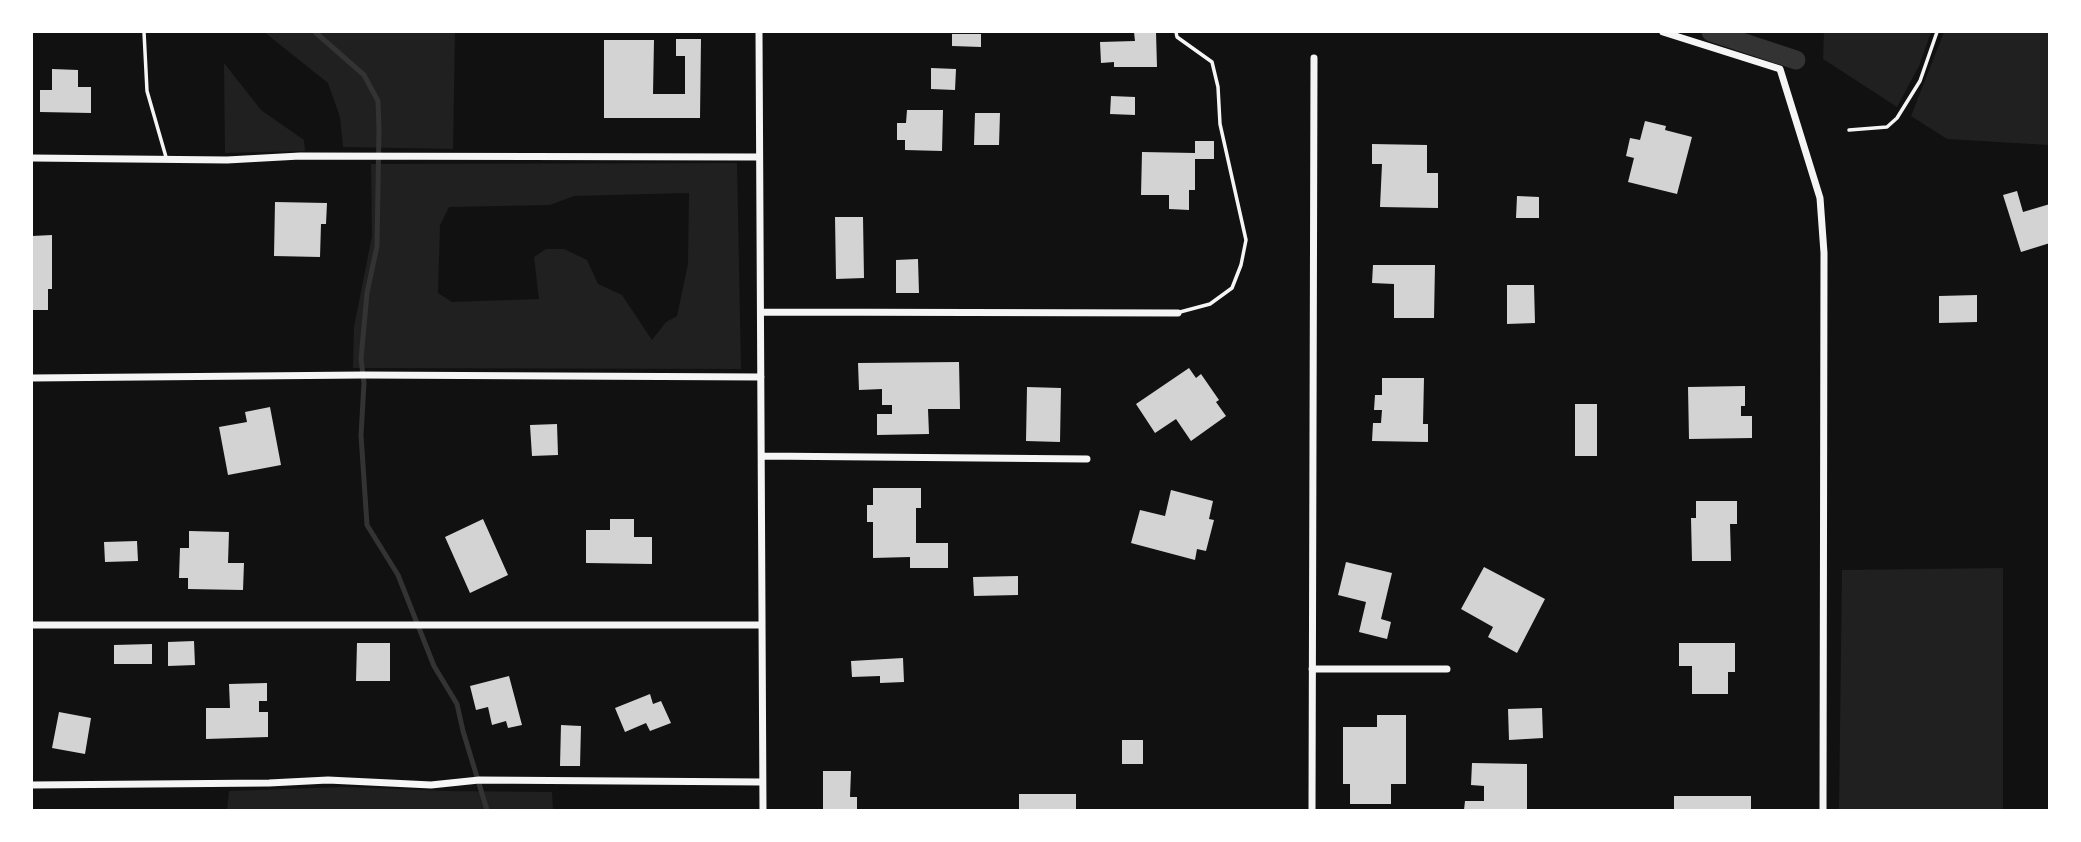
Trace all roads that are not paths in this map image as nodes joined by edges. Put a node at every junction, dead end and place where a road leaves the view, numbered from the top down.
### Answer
1 (144, 32) edge
2 (759, 32) edge
3 (1176, 32) edge
4 (1663, 32) edge
5 (1937, 32) edge
6 (1314, 58) dead end
7 (1849, 130) dead end
8 (759, 157) junction
9 (32, 158) edge
10 (167, 159) junction
11 (761, 312) junction
12 (1178, 313) joint
13 (761, 377) junction
14 (32, 378) edge
15 (762, 456) junction
16 (1087, 459) dead end
17 (32, 625) edge
18 (762, 625) junction
19 (1312, 668) junction
20 (1447, 668) dead end
21 (762, 782) junction
22 (32, 785) edge
23 (763, 810) edge
24 (1312, 810) edge
25 (1823, 810) edge

1 - 10 lane
2 - 8 street
3 - 12 lane
4 - 25 street
5 - 7 lane
6 - 19 street
8 - 10 street
8 - 11 street
9 - 10 street
11 - 12 street
11 - 13 street
13 - 14 street
13 - 15 street
15 - 16 street
15 - 18 street
17 - 18 street
18 - 21 street
19 - 20 street
19 - 24 street
21 - 22 street
21 - 23 street

